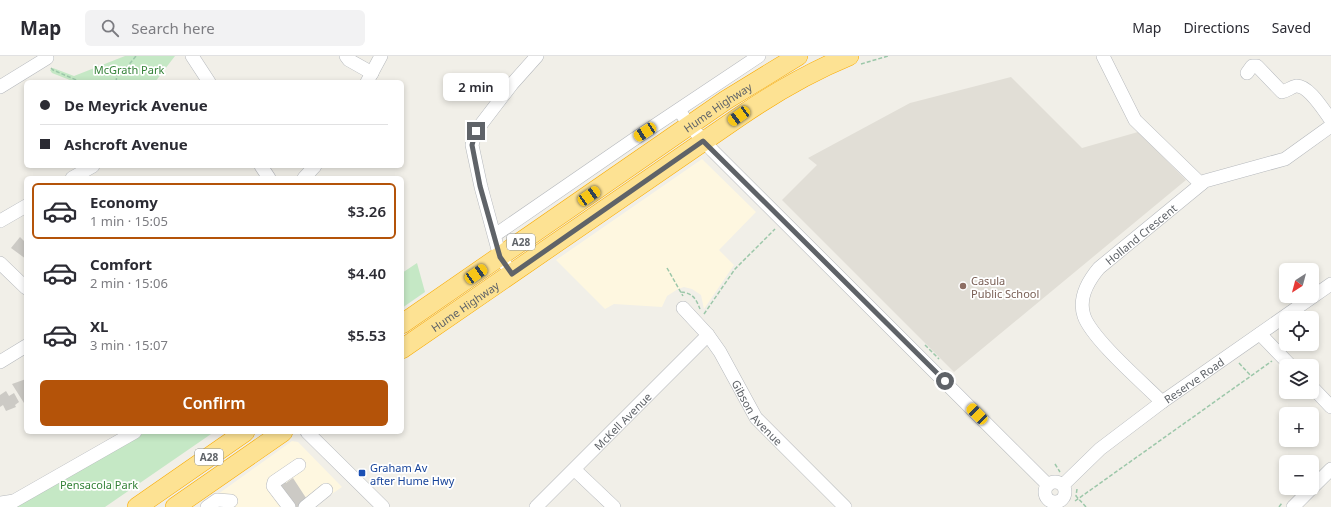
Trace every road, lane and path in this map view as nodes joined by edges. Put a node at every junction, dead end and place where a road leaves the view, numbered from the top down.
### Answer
1 (136, 56) edge
2 (192, 56) edge
3 (346, 56) edge
4 (382, 56) edge
5 (537, 56) edge
6 (759, 56) edge
7 (798, 56) edge
8 (849, 56) edge
9 (1103, 56) edge
10 (46, 58) joint
11 (1247, 73) dead end
12 (370, 77) edge
13 (76, 80) edge
14 (116, 80) edge
15 (208, 80) edge
16 (0, 87) edge
17 (684, 118) junction
18 (1331, 120) edge
19 (1331, 126) edge
20 (703, 141) junction
21 (90, 168) edge
22 (313, 168) edge
23 (76, 176) edge
24 (306, 176) edge
25 (1201, 184) junction
26 (24, 207) edge
27 (0, 221) edge
28 (775, 229) dead end
29 (495, 235) junction
30 (500, 257) junction
31 (0, 263) edge
32 (667, 268) dead end
33 (512, 274) junction
34 (1331, 284) edge
35 (24, 286) edge
36 (681, 292) junction
37 (683, 308) joint
38 (404, 323) edge
39 (1260, 334) junction
40 (708, 335) junction
41 (24, 347) edge
42 (404, 348) edge
43 (1275, 358) dead end
44 (1284, 359) edge
45 (0, 362) edge
46 (1240, 363) dead end
47 (1251, 376) junction
48 (1319, 394) edge
49 (1162, 402) junction
50 (1331, 407) edge
51 (131, 434) edge
52 (242, 434) edge
53 (280, 434) edge
54 (309, 434) edge
55 (1054, 464) dead end
56 (299, 465) dead end
57 (1331, 469) edge
58 (575, 470) junction
59 (1060, 472) dead end
60 (1319, 481) edge
61 (1048, 484) junction
62 (1069, 486) junction
63 (326, 490) dead end
64 (1305, 495) edge
65 (231, 501) dead end
66 (1071, 502) edge
67 (0, 503) edge
68 (1043, 503) edge
69 (137, 507) edge
70 (175, 507) edge
71 (207, 507) edge
72 (289, 507) edge
73 (305, 507) edge
74 (383, 507) edge
75 (536, 507) edge
76 (614, 507) edge
77 (845, 507) edge
78 (1086, 507) edge
79 (1293, 507) edge

1 - 14 path
2 - 15 street
3 - 12 street
4 - 12 street
5 - 29 street
6 - 17 street
7 - 17 highway, Hume Highway / A28
8 - 20 highway, Hume Highway / A28
9 - 25 street
10 - 13 path
10 - 16 street
11 - 18 street
17 - 20 street
17 - 29 street
17 - 30 highway, Hume Highway / A28
19 - 25 street, Holland Crescent
20 - 33 highway, Hume Highway / A28
20 - 61 street
21 - 23 street
22 - 24 street
25 - 49 street, Holland Crescent
26 - 27 street
28 - 36 path
29 - 30 street
30 - 33 street
30 - 38 highway, Hume Highway / A28
31 - 35 street
32 - 36 path
33 - 42 highway, Hume Highway / A28
34 - 39 street, Reserve Road
36 - 37 path
37 - 40 street, Gibson Avenue
39 - 44 street
39 - 49 street, Reserve Road
40 - 58 street, McKell Avenue
40 - 77 street, Gibson Avenue
41 - 45 street
43 - 47 path
46 - 47 path
47 - 66 path
48 - 50 street
49 - 62 street, Reserve Road
51 - 67 street
52 - 69 highway, A28
53 - 70 highway, A28
54 - 74 street
55 - 59 path
56 - 72 street
57 - 60 street
58 - 75 street, McKell Avenue
58 - 76 street
61 - 62 street
61 - 68 street
62 - 66 path
62 - 66 street
63 - 73 street
64 - 79 street
65 - 71 street
66 - 68 street
66 - 78 path

